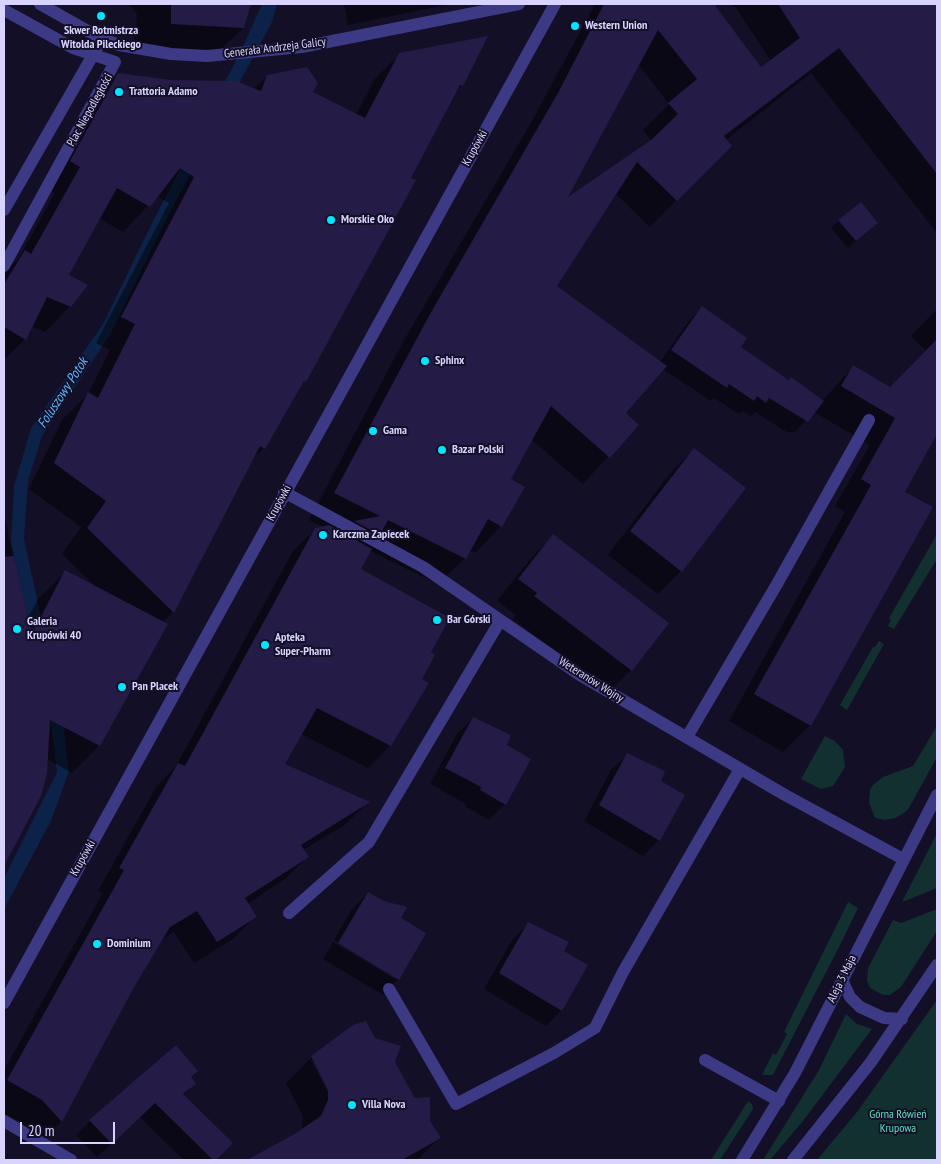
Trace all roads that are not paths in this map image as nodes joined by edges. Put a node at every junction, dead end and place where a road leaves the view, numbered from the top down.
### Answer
1 (40, 4) edge
2 (519, 4) edge
3 (555, 4) edge
4 (4, 10) edge
5 (102, 39) junction
6 (93, 54) junction
7 (4, 210) edge
8 (4, 266) edge
9 (869, 420) dead end
10 (284, 492) junction
11 (500, 621) junction
12 (687, 737) junction
13 (740, 769) junction
14 (937, 795) edge
15 (903, 859) junction
16 (289, 913) dead end
17 (937, 964) edge
18 (842, 980) junction
19 (389, 989) dead end
20 (4, 1002) edge
21 (902, 1018) junction
22 (705, 1060) dead end
23 (779, 1101) junction
24 (4, 1120) edge
25 (71, 1160) edge
26 (742, 1160) edge
27 (793, 1160) edge

1 - 5 street, Generała Andrzeja Galicy
2 - 5 street, Generała Andrzeja Galicy
3 - 10 street, Krupówki
4 - 6 street, Plac Niepodległości
5 - 6 street
6 - 7 street
6 - 8 street, Plac Niepodległości
9 - 12 street
10 - 11 street, Weteranów Wojny
10 - 20 street, Krupówki
11 - 12 street, Weteranów Wojny
11 - 16 street
12 - 13 street, Weteranów Wojny
13 - 15 street, Weteranów Wojny
13 - 19 street
14 - 15 street, Aleja 3 Maja
15 - 18 street, Aleja 3 Maja
17 - 21 street
18 - 21 street
18 - 23 street, Aleja 3 Maja
21 - 27 street
22 - 23 street
23 - 26 street, Aleja 3 Maja
24 - 25 street

